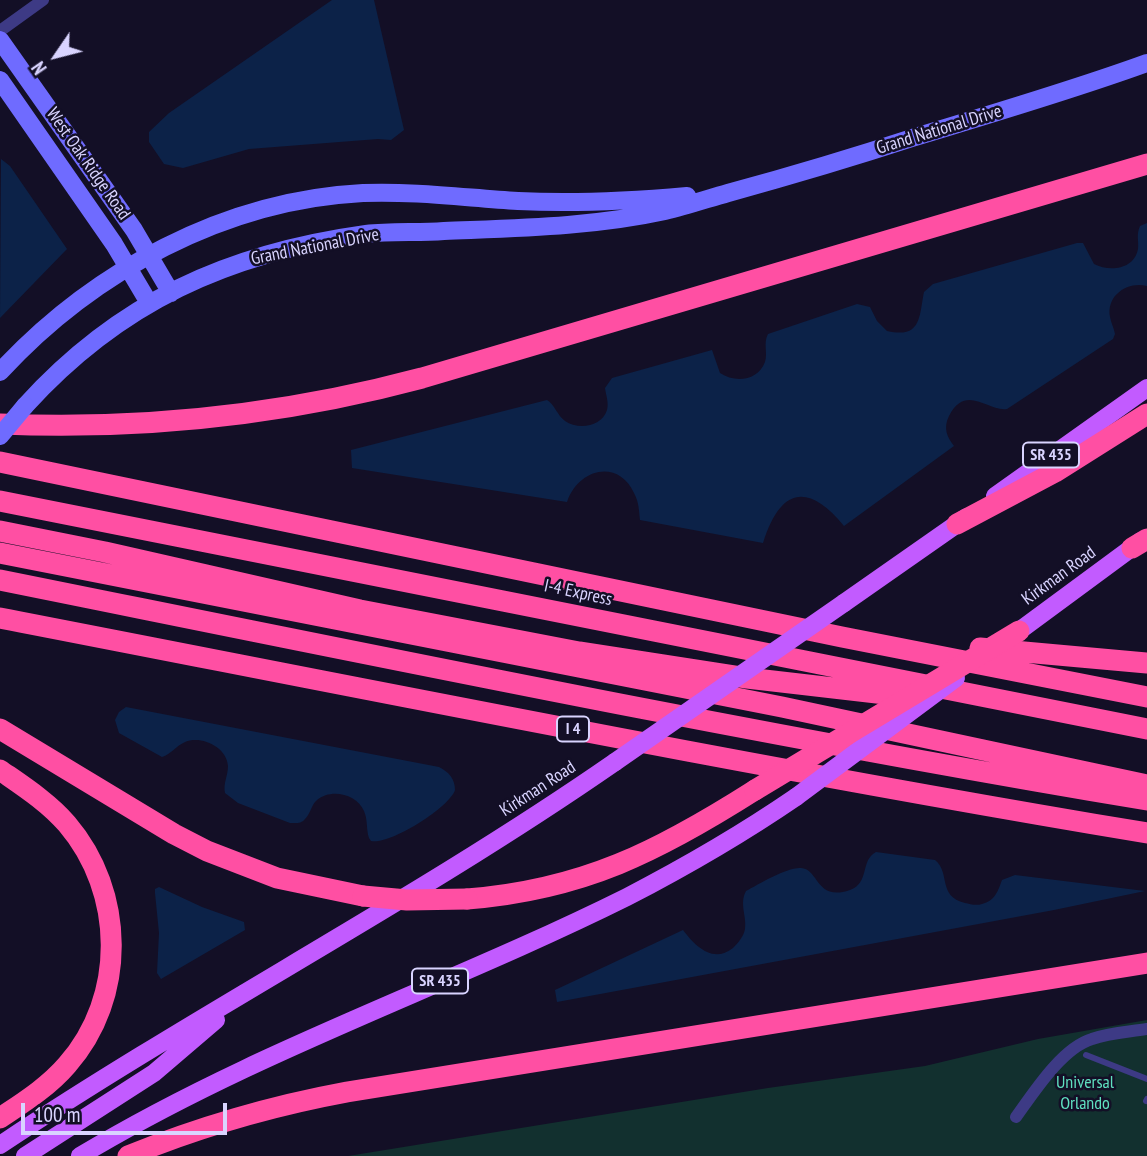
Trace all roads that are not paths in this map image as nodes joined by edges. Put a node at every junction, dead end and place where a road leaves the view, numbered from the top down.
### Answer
1 (43, 0) edge
2 (0, 31) edge
3 (0, 40) edge
4 (1147, 63) edge
5 (0, 80) edge
6 (1147, 164) edge
7 (729, 192) junction
8 (150, 255) junction
9 (129, 267) junction
10 (171, 293) junction
11 (149, 303) junction
12 (0, 372) edge
13 (1147, 388) edge
14 (1147, 414) edge
15 (0, 424) edge
16 (0, 436) edge
17 (0, 462) edge
18 (0, 500) edge
19 (957, 524) junction
20 (0, 531) edge
21 (1142, 541) edge
22 (0, 553) edge
23 (0, 580) edge
24 (0, 618) edge
25 (1019, 631) junction
26 (842, 636) junction
27 (1147, 663) edge
28 (1147, 697) edge
29 (1081, 716) junction
30 (0, 729) edge
31 (1147, 729) edge
32 (0, 770) edge
33 (1147, 785) edge
34 (1147, 800) edge
35 (1147, 832) edge
36 (1147, 963) edge
37 (266, 981) junction
38 (1147, 1029) edge
39 (1086, 1055) dead end
40 (1147, 1079) edge
41 (1016, 1117) dead end
42 (0, 1118) edge
43 (0, 1145) edge
44 (25, 1156) edge
45 (80, 1156) edge
46 (128, 1156) edge

1 - 2 street
3 - 8 street, West Oak Ridge Road
4 - 7 street, Grand National Drive
5 - 9 street, West Oak Ridge Road
6 - 15 highway
7 - 8 street, Grand National Drive
7 - 10 street, Grand National Drive
8 - 9 street, Grand National Drive
8 - 10 street, West Oak Ridge Road
9 - 11 street, West Oak Ridge Road
9 - 12 street, Grand National Drive
10 - 11 street, Grand National Drive
11 - 16 street, Grand National Drive, bridge
13 - 19 main road, Kirkman Road / SR 435
14 - 19 highway
17 - 26 highway
18 - 29 highway, I-4 Express
19 - 37 main road, Kirkman Road / SR 435, bridge
20 - 29 highway
21 - 25 main road, Kirkman Road / SR 435
22 - 33 highway
23 - 34 highway
24 - 35 highway, I 4
25 - 30 highway, bridge
25 - 45 main road, Kirkman Road / SR 435, bridge
26 - 27 highway
26 - 28 highway
29 - 31 highway, I-4 Express
32 - 42 highway
36 - 46 highway
37 - 43 main road, Kirkman Road / SR 435
37 - 44 main road
38 - 41 street
39 - 40 lane

